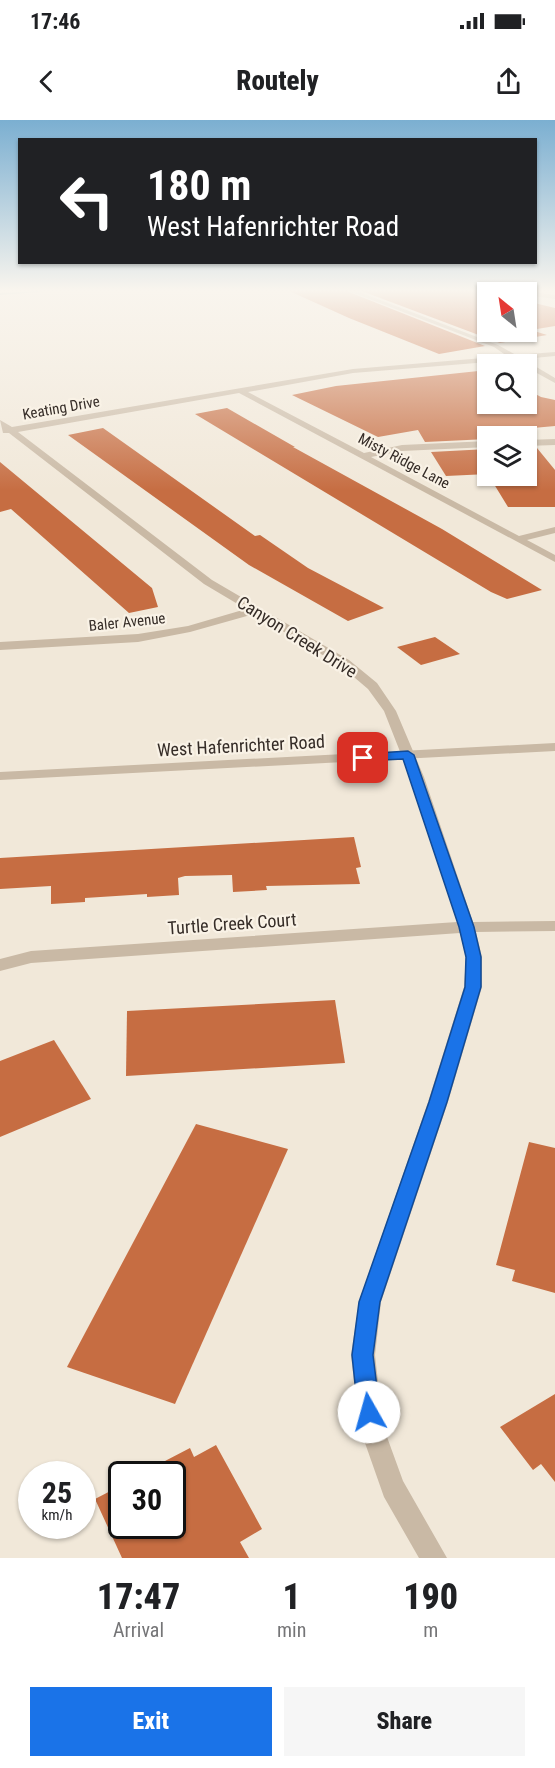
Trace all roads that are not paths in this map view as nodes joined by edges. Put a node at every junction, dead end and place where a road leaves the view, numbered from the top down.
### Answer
1 (477, 360) edge
2 (537, 370) edge
3 (555, 381) edge
4 (239, 390) junction
5 (0, 422) edge
6 (5, 431) edge
7 (555, 442) edge
8 (537, 443) edge
9 (477, 444) edge
10 (363, 456) junction
11 (555, 530) edge
12 (518, 539) junction
13 (555, 559) edge
14 (254, 610) junction
15 (0, 646) edge
16 (555, 747) edge
17 (408, 755) junction
18 (0, 776) edge
19 (555, 926) edge
20 (467, 927) junction
21 (0, 965) edge
22 (434, 1558) edge

1 - 4 street, Keating Drive
2 - 3 street
4 - 6 street, Keating Drive
4 - 10 street, Misty Ridge Lane
5 - 6 street, Canyon Creek Drive
6 - 14 street, Canyon Creek Drive
7 - 8 street
9 - 10 street
10 - 12 street, Misty Ridge Lane
11 - 12 street
12 - 13 street, Misty Ridge Lane
14 - 15 street, Baler Avenue
14 - 17 street, Canyon Creek Drive
16 - 17 street, West Hafenrichter Road
17 - 18 street, West Hafenrichter Road
17 - 20 street, Canyon Creek Drive
19 - 20 street, Turtle Creek Court
20 - 21 street, Turtle Creek Court
20 - 22 street, Canyon Creek Drive

